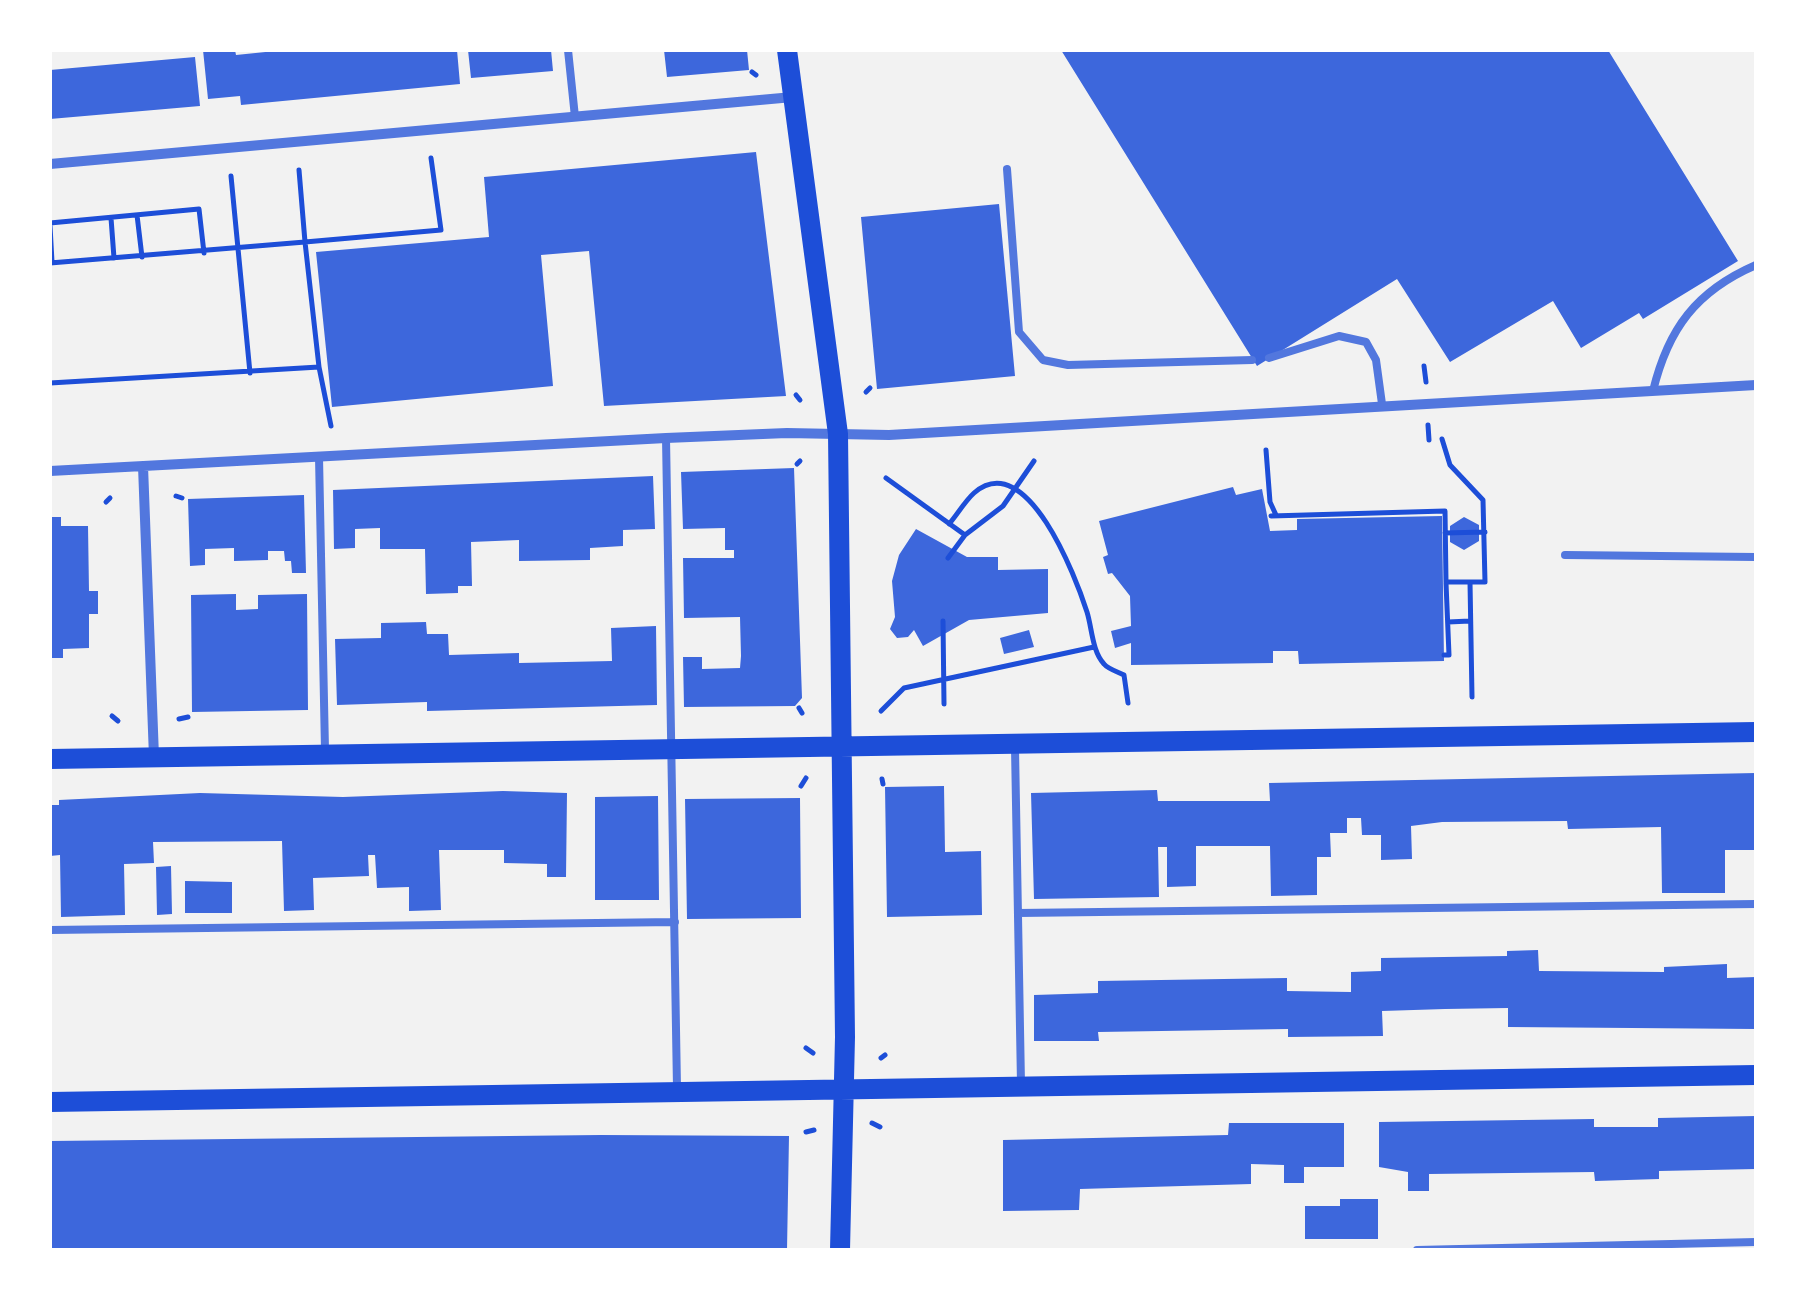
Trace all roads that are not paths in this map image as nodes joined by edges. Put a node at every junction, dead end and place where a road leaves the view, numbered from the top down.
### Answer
1 (568, 50) edge
2 (787, 50) edge
3 (793, 97) junction
4 (575, 116) junction
5 (50, 164) edge
6 (1007, 169) dead end
7 (1756, 265) edge
8 (1269, 358) dead end
9 (1252, 360) dead end
10 (1756, 386) edge
11 (1652, 390) junction
12 (1382, 404) junction
13 (838, 434) junction
14 (666, 438) junction
15 (318, 457) junction
16 (143, 466) junction
17 (50, 471) edge
18 (1565, 555) dead end
19 (1756, 557) edge
20 (1756, 732) edge
21 (1015, 743) junction
22 (844, 746) junction
23 (671, 749) junction
24 (325, 755) junction
25 (154, 758) junction
26 (50, 759) edge
27 (1756, 904) edge
28 (1018, 913) junction
29 (675, 922) junction
30 (50, 930) edge
31 (1756, 1075) edge
32 (1022, 1087) junction
33 (845, 1090) junction
34 (678, 1092) junction
35 (50, 1102) edge
36 (1756, 1242) edge
37 (840, 1250) edge
38 (1417, 1250) edge

1 - 4 lane
2 - 3 main road
3 - 4 street
3 - 13 main road
4 - 5 street
6 - 9 lane
7 - 11 lane
8 - 12 lane
10 - 11 street
11 - 12 street
12 - 13 street
13 - 14 street
13 - 22 main road
14 - 15 street
14 - 23 lane
15 - 16 street
15 - 24 lane
16 - 17 street
16 - 25 street
18 - 19 lane
20 - 21 main road
21 - 22 main road
21 - 28 lane
22 - 23 main road
22 - 33 main road
23 - 24 main road
23 - 29 lane
24 - 25 main road
25 - 26 main road
27 - 28 lane
28 - 32 lane
29 - 30 lane
29 - 34 lane
31 - 32 main road
32 - 33 main road
33 - 34 main road
33 - 37 main road
34 - 35 main road
36 - 38 lane

